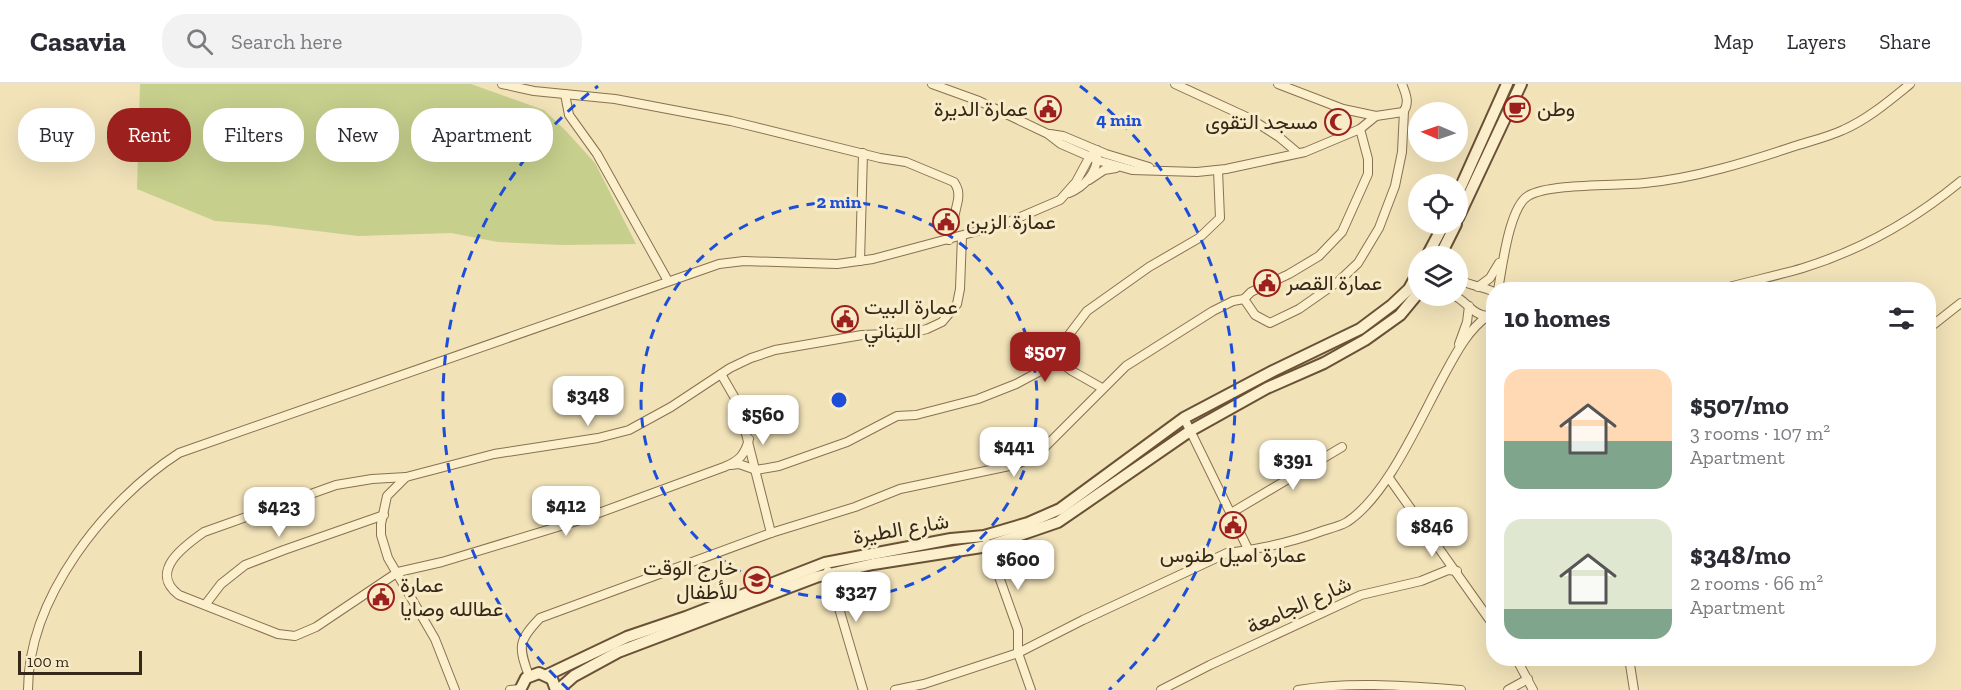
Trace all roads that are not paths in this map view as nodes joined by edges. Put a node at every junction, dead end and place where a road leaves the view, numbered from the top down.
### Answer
1 (502, 84) edge
2 (932, 84) edge
3 (1175, 84) edge
4 (1278, 84) edge
5 (1402, 84) edge
6 (1507, 84) edge
7 (1521, 84) edge
8 (1910, 84) edge
9 (565, 94) junction
10 (1404, 111) junction
11 (1376, 116) junction
12 (1360, 129) junction
13 (1048, 134) junction
14 (1071, 148) junction
15 (1097, 150) junction
16 (863, 153) junction
17 (1298, 153) junction
18 (1094, 158) junction
19 (1119, 168) junction
20 (1161, 170) junction
21 (1218, 170) junction
22 (1467, 174) edge
23 (1080, 175) junction
24 (1961, 181) edge
25 (1084, 185) junction
26 (1067, 194) junction
27 (1468, 197) edge
28 (962, 236) junction
29 (949, 240) junction
30 (1504, 254) junction
31 (860, 261) junction
32 (668, 281) junction
33 (1499, 282) edge
34 (1748, 282) edge
35 (1468, 285) edge
36 (1478, 287) junction
37 (1408, 289) edge
38 (1486, 290) edge
39 (1244, 298) junction
40 (1961, 303) edge
41 (1408, 305) edge
42 (1469, 306) joint
43 (1486, 315) edge
44 (1486, 319) edge
45 (1936, 323) edge
46 (1453, 359) junction
47 (1059, 360) junction
48 (721, 374) junction
49 (1102, 388) junction
50 (1184, 418) junction
51 (1190, 430) junction
52 (749, 439) junction
53 (1342, 447) dead end
54 (724, 467) junction
55 (756, 470) junction
56 (406, 477) junction
57 (1389, 478) junction
58 (1231, 513) junction
59 (384, 515) junction
60 (771, 533) junction
61 (986, 541) junction
62 (1249, 551) junction
63 (825, 563) junction
64 (1457, 571) junction
65 (398, 572) junction
66 (829, 574) junction
67 (205, 605) junction
68 (1486, 614) edge
69 (1018, 653) junction
70 (1521, 666) edge
71 (1630, 666) edge
72 (547, 675) junction
73 (529, 676) junction
74 (1528, 679) junction
75 (925, 687) edge
76 (28, 690) edge
77 (455, 690) edge
78 (517, 690) edge
79 (557, 690) edge
80 (863, 690) edge
81 (895, 690) edge
82 (1031, 690) edge
83 (1161, 690) edge
84 (1298, 690) edge
85 (1461, 690) edge
86 (1508, 690) edge
87 (1533, 690) edge
88 (1634, 690) edge

1 - 9 street
2 - 13 street
3 - 17 street
4 - 11 street
5 - 10 street
6 - 22 main road
7 - 27 main road
8 - 30 street
9 - 16 street
9 - 32 street
10 - 11 street
10 - 39 street
11 - 12 street
12 - 17 street
12 - 39 street
13 - 14 street
13 - 15 street
14 - 18 street
14 - 23 street
15 - 18 street
15 - 20 street
16 - 29 street
16 - 31 street
17 - 21 street
18 - 19 street
18 - 23 street
18 - 25 street
19 - 20 street
19 - 25 street
20 - 21 street
21 - 47 street
23 - 26 street
24 - 34 street
25 - 26 street
26 - 28 street
28 - 29 street
28 - 48 street
29 - 31 street
30 - 33 street
30 - 36 street
31 - 32 street
32 - 76 street
35 - 36 street
36 - 38 street
37 - 50 main road, شارع الطيرة
39 - 49 street
40 - 45 street
41 - 51 main road, شارع الطيرة
42 - 43 street
42 - 46 street
44 - 46 street
46 - 57 street
47 - 49 street
47 - 55 street
48 - 52 street
48 - 56 street
49 - 60 street
50 - 51 street
50 - 61 main road, شارع الطيرة
51 - 58 street
51 - 61 main road, شارع الطيرة
52 - 54 street
52 - 55 street
53 - 58 street
54 - 55 street
54 - 65 street
55 - 60 street
56 - 59 street
56 - 67 street
57 - 62 street
57 - 64 street
58 - 62 street
59 - 65 street
59 - 67 street
60 - 73 street
61 - 63 main road, شارع الطيرة
61 - 66 main road, شارع الطيرة
61 - 69 street
62 - 69 street
63 - 66 street
63 - 72 main road, شارع الطيرة
64 - 68 street
64 - 83 street, شارع الجامعة
65 - 67 street
65 - 77 street
66 - 79 main road, شارع الطيرة
66 - 80 street
69 - 75 street
69 - 82 street
70 - 74 street
71 - 88 street
72 - 73 main road
72 - 79 main road
73 - 78 main road
74 - 86 street
74 - 87 street
75 - 81 street
84 - 85 street

